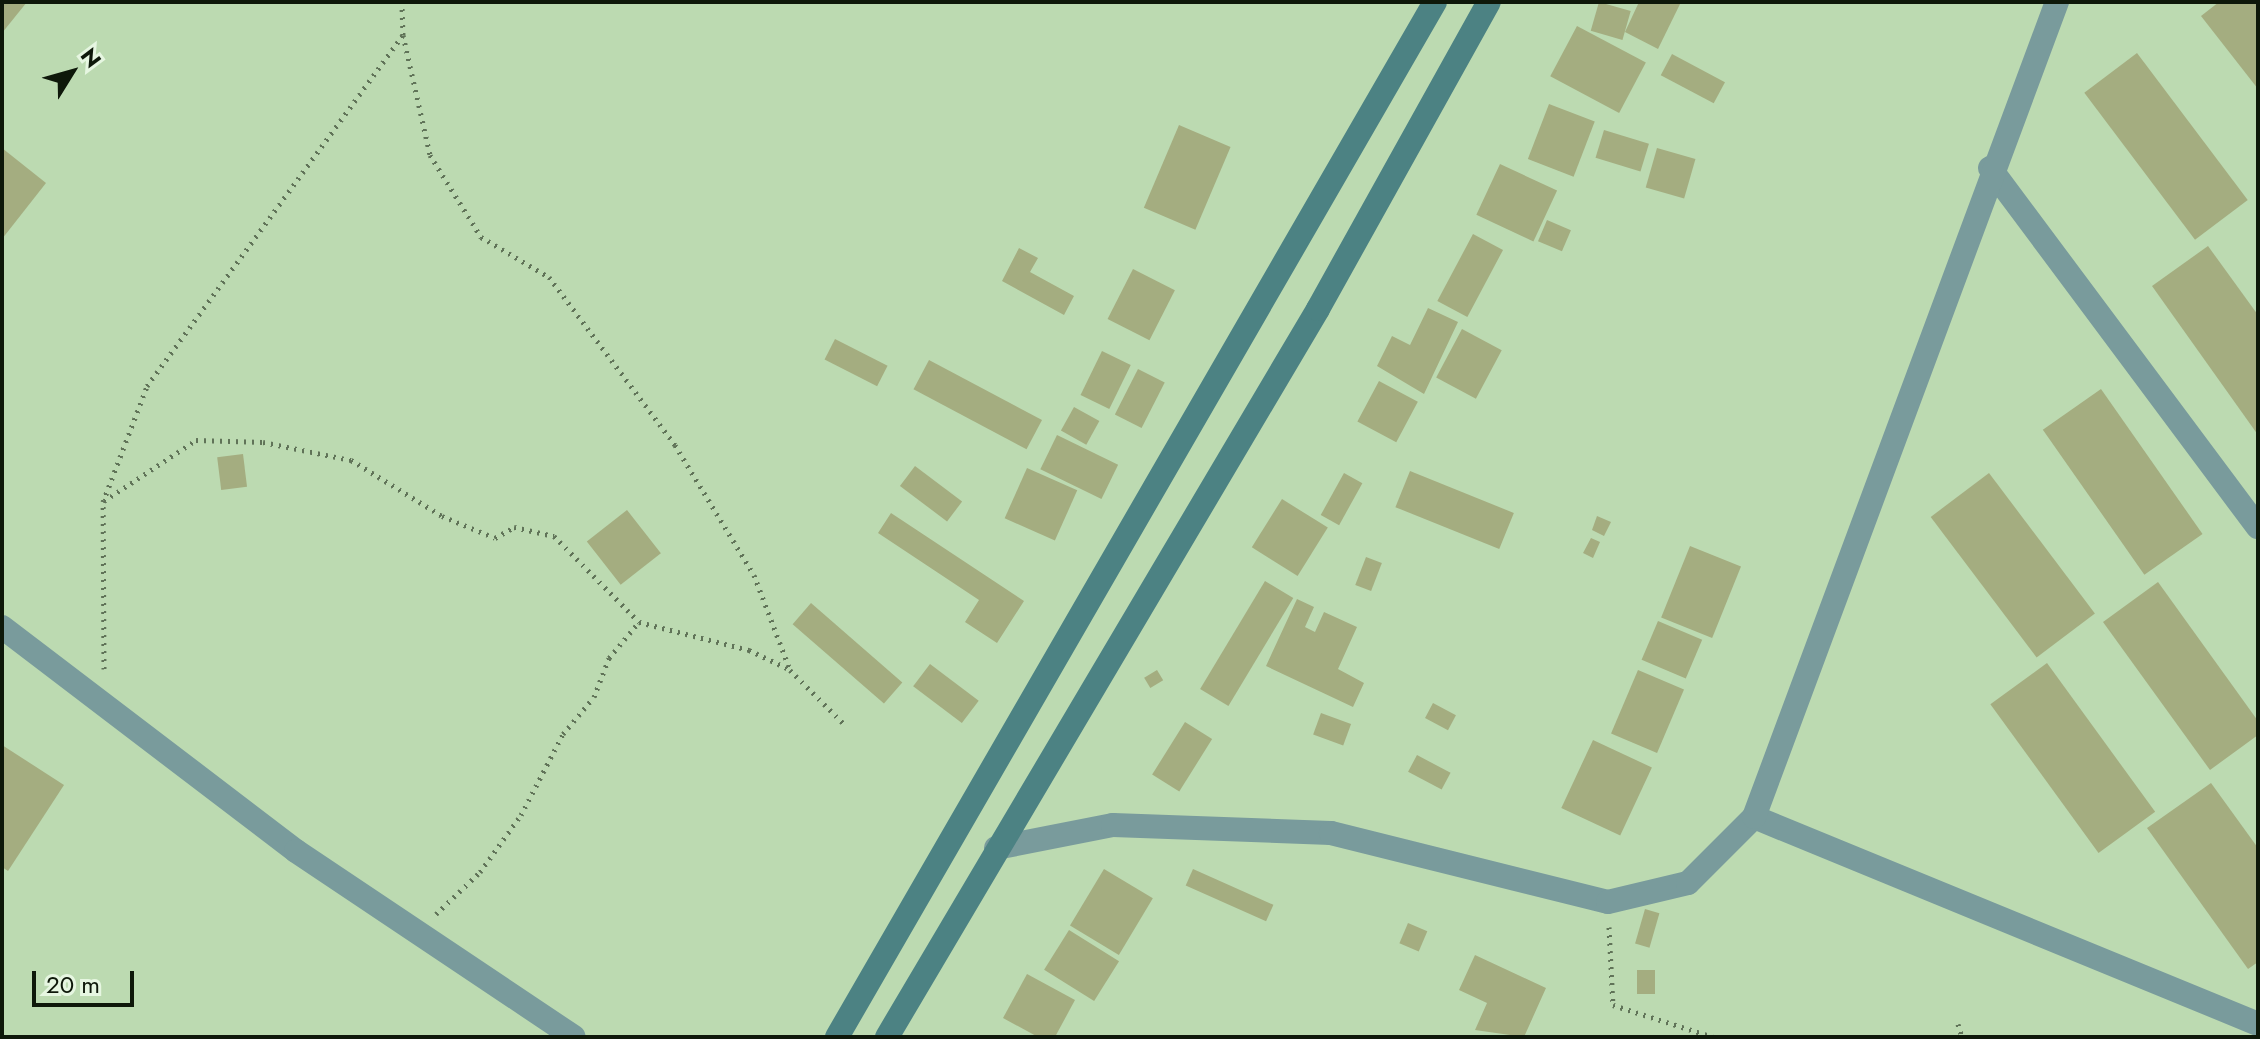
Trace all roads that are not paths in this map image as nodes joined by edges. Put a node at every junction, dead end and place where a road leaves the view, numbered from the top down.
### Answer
1 (1435, 2) edge
2 (1489, 2) edge
3 (2057, 2) edge
4 (1990, 168) junction
5 (2258, 527) edge
6 (2, 627) edge
7 (1754, 817) junction
8 (996, 848) junction
9 (2258, 1024) edge
10 (574, 1037) edge
11 (837, 1037) edge
12 (887, 1037) edge

1 - 11 main road
2 - 8 main road
3 - 4 street
4 - 5 street
4 - 7 street
6 - 10 street
7 - 8 street
7 - 9 street
8 - 12 main road

